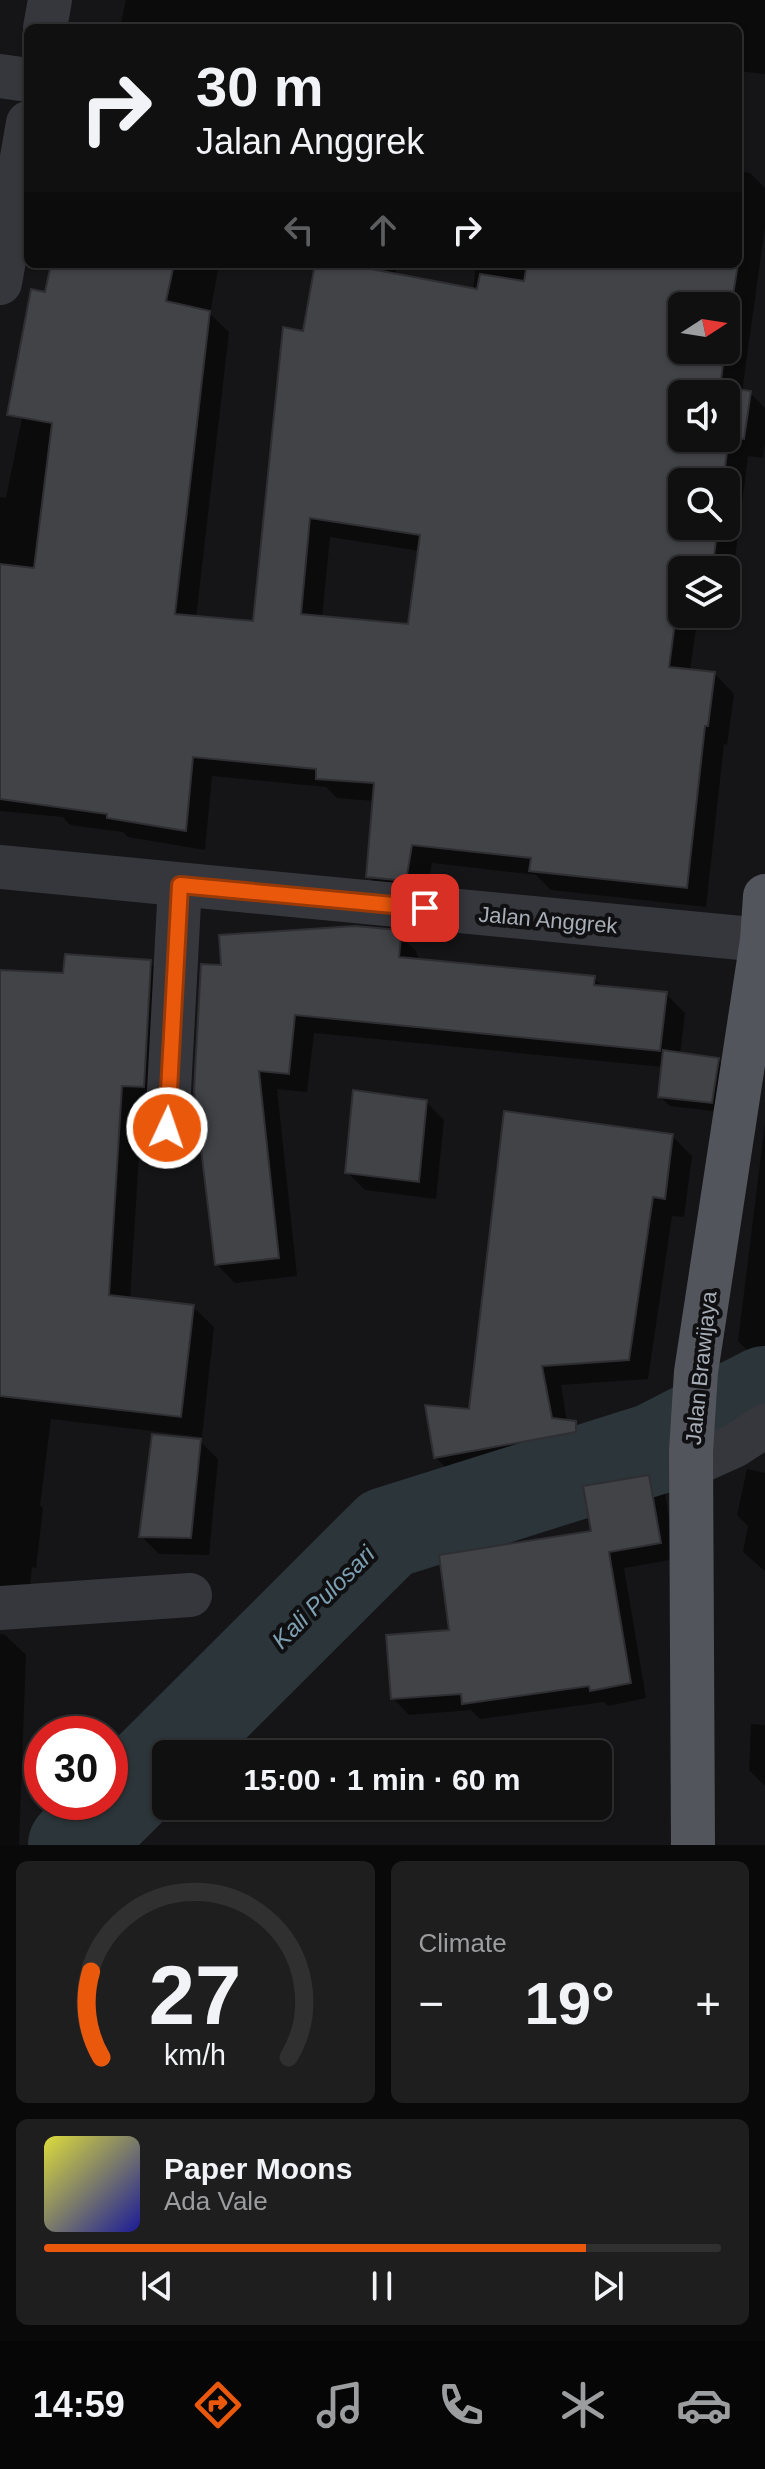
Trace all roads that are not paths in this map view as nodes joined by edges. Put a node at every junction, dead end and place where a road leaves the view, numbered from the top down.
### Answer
1 (50, 0) edge
2 (46, 24) edge
3 (0, 76) edge
4 (24, 79) edge
5 (24, 146) edge
6 (0, 283) edge
7 (0, 867) edge
8 (180, 885) junction
9 (765, 896) edge
10 (762, 940) junction
11 (167, 1128) dead end
12 (765, 1426) edge
13 (692, 1458) junction
14 (190, 1595) dead end
15 (0, 1608) edge
16 (693, 1845) edge

1 - 2 street
3 - 4 street
5 - 6 street
7 - 8 street, Jalan Anggrek
8 - 10 street, Jalan Anggrek
8 - 11 street
9 - 10 main road, Jalan Brawijaya
10 - 13 main road, Jalan Brawijaya
12 - 13 street
13 - 16 main road, Jalan Brawijaya
14 - 15 street

